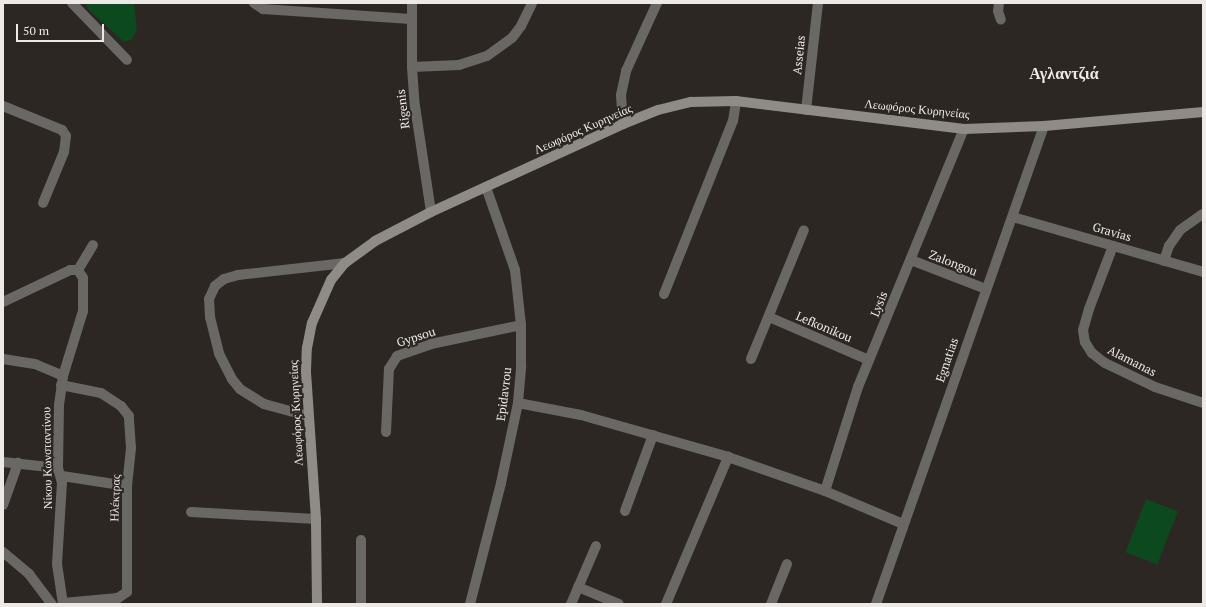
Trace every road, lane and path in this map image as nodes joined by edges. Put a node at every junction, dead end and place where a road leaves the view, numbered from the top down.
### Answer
1 (72, 3) edge
2 (254, 3) edge
3 (412, 3) edge
4 (532, 3) edge
5 (657, 3) edge
6 (818, 3) edge
7 (999, 3) edge
8 (411, 19) junction
9 (1001, 20) dead end
10 (127, 60) dead end
11 (412, 67) junction
12 (736, 101) junction
13 (3, 106) edge
14 (806, 110) junction
15 (1203, 112) edge
16 (623, 124) junction
17 (1044, 126) junction
18 (964, 129) junction
19 (486, 187) junction
20 (43, 203) dead end
21 (431, 212) junction
22 (1203, 214) edge
23 (1013, 217) junction
24 (804, 230) dead end
25 (93, 245) dead end
26 (1114, 246) junction
27 (911, 260) junction
28 (1164, 261) junction
29 (345, 262) junction
30 (78, 270) junction
31 (1203, 272) edge
32 (986, 290) junction
33 (664, 294) dead end
34 (3, 302) edge
35 (769, 317) junction
36 (521, 325) junction
37 (3, 359) edge
38 (751, 359) dead end
39 (869, 360) junction
40 (62, 380) junction
41 (518, 403) junction
42 (1203, 403) edge
43 (308, 416) junction
44 (386, 432) dead end
45 (653, 435) junction
46 (728, 457) junction
47 (3, 462) edge
48 (18, 463) junction
49 (60, 472) junction
50 (127, 486) junction
51 (825, 491) junction
52 (3, 505) edge
53 (625, 511) dead end
54 (191, 512) dead end
55 (316, 519) junction
56 (903, 524) junction
57 (361, 540) dead end
58 (596, 546) dead end
59 (3, 552) edge
60 (787, 564) dead end
61 (578, 587) junction
62 (52, 604) edge
63 (63, 604) edge
64 (317, 604) edge
65 (361, 604) edge
66 (470, 604) edge
67 (571, 604) edge
68 (619, 604) edge
69 (666, 604) edge
70 (771, 604) edge
71 (876, 604) edge

1 - 10 street
2 - 8 street
3 - 8 street, Rigenis
4 - 11 street
5 - 16 street
6 - 14 street, Asseias
7 - 9 street
8 - 11 street, Rigenis
11 - 21 street, Rigenis
12 - 14 main road, Λεωφόρος Κυρηνείας
12 - 16 main road, Λεωφόρος Κυρηνείας
12 - 33 street
13 - 20 street
14 - 18 main road, Λεωφόρος Κυρηνείας
15 - 17 main road, Λεωφόρος Κυρηνείας
16 - 19 main road, Λεωφόρος Κυρηνείας
17 - 18 main road, Λεωφόρος Κυρηνείας
17 - 23 street, Egnatias
18 - 27 street, Lysis
19 - 21 main road, Λεωφόρος Κυρηνείας
19 - 36 street, Epidavrou
21 - 29 main road, Λεωφόρος Κυρηνείας
22 - 28 street
23 - 26 street, Gravias
23 - 32 street, Egnatias
24 - 35 street
25 - 30 street
26 - 28 street, Gravias
26 - 42 street, Alamanas
27 - 32 street, Zalongou
27 - 39 street, Lysis
28 - 31 street, Gravias
29 - 43 main road, Λεωφόρος Κυρηνείας
29 - 43 street
30 - 34 street
30 - 40 street, Νίκου Κωνσταντίνου
32 - 56 street, Egnatias
35 - 38 street
35 - 39 street, Lefkonikou
36 - 41 street, Epidavrou
36 - 44 street, Gypsou
37 - 40 street, Ηλέκτρας
39 - 51 street, Lysis
40 - 49 street, Νίκου Κωνσταντίνου
40 - 50 street, Ηλέκτρας
41 - 45 street
41 - 66 street, Epidavrou
43 - 55 main road, Λεωφόρος Κυρηνείας
45 - 46 street
45 - 53 street
46 - 51 street
46 - 69 street
47 - 48 street
48 - 49 street
48 - 52 street
49 - 50 street
49 - 63 street, Νίκου Κωνσταντίνου
50 - 63 street, Ηλέκτρας
51 - 56 street
54 - 55 street
55 - 64 main road, Λεωφόρος Κυρηνείας
56 - 71 street, Egnatias
57 - 65 street
58 - 61 street
59 - 62 street
60 - 70 street
61 - 67 street
61 - 68 street

